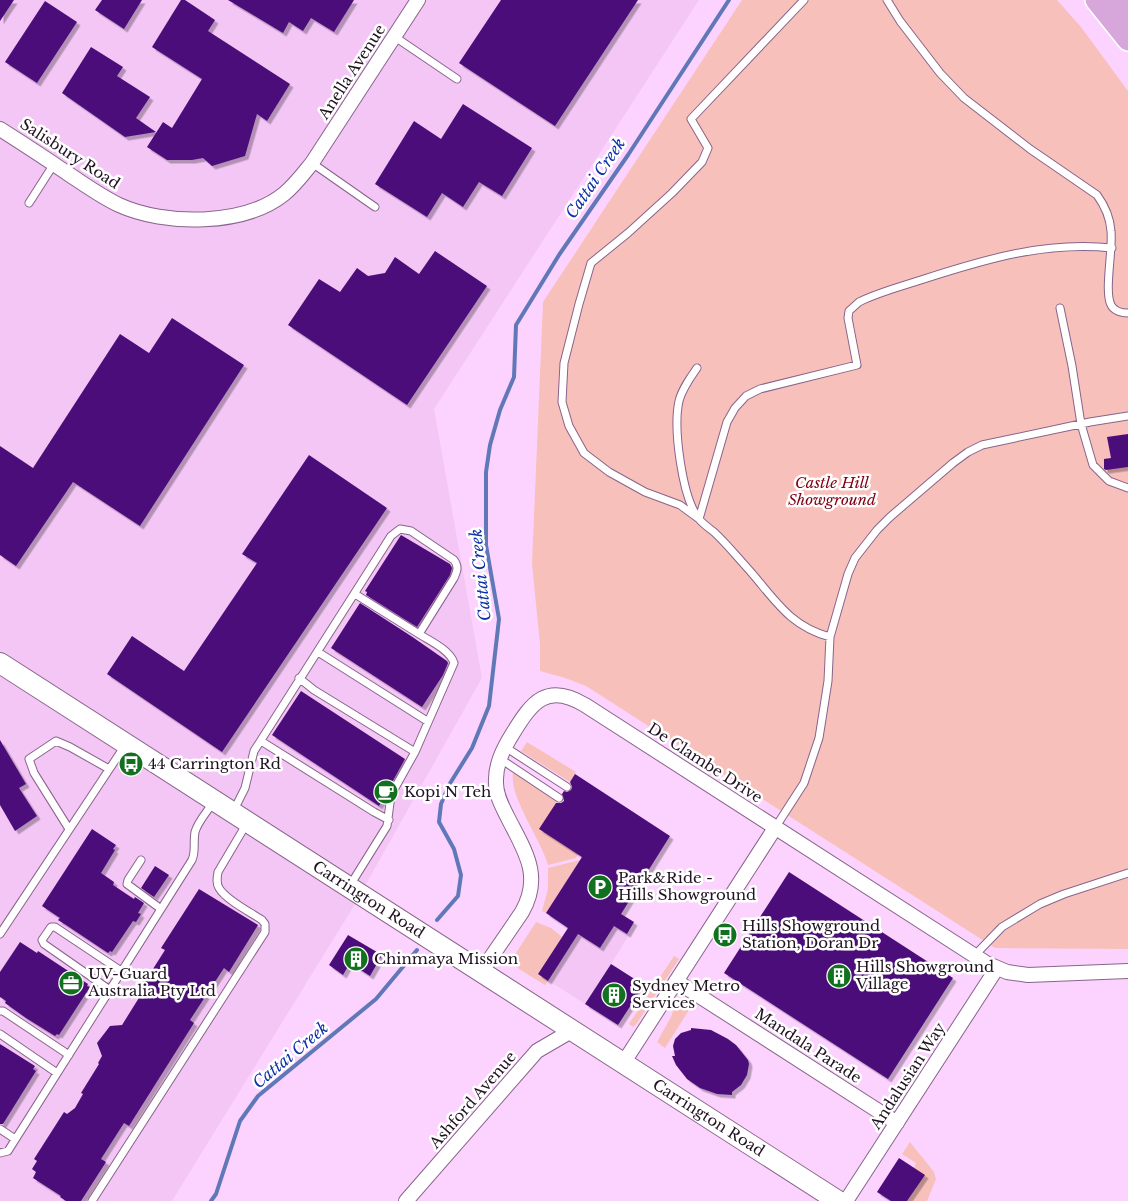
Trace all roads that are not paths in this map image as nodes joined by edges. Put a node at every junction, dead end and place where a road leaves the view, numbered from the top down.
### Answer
1 (418, 0) edge
2 (804, 0) edge
3 (887, 0) edge
4 (1096, 0) edge
5 (1115, 0) edge
6 (1128, 16) edge
7 (395, 37) junction
8 (1128, 40) edge
9 (457, 79) dead end
10 (0, 129) edge
11 (312, 163) junction
12 (54, 164) junction
13 (29, 203) dead end
14 (375, 207) dead end
15 (1112, 248) junction
16 (1060, 308) dead end
17 (1128, 313) edge
18 (697, 368) dead end
19 (1128, 416) edge
20 (1081, 424) junction
21 (1128, 488) edge
22 (699, 519) junction
23 (355, 594) junction
24 (419, 634) junction
25 (830, 638) junction
26 (318, 652) junction
27 (0, 663) edge
28 (299, 678) junction
29 (428, 721) junction
30 (260, 741) junction
31 (126, 744) junction
32 (415, 752) junction
33 (502, 752) junction
34 (109, 769) junction
35 (567, 787) dead end
36 (560, 798) dead end
37 (214, 801) junction
38 (240, 818) junction
39 (388, 820) junction
40 (775, 828) junction
41 (69, 829) junction
42 (141, 860) dead end
43 (1128, 873) edge
44 (349, 888) junction
45 (161, 909) junction
46 (0, 934) edge
47 (974, 956) junction
48 (997, 968) junction
49 (122, 971) junction
50 (1128, 971) edge
51 (481, 972) junction
52 (676, 981) junction
53 (110, 990) junction
54 (0, 1011) edge
55 (573, 1030) junction
56 (0, 1034) edge
57 (68, 1055) junction
58 (624, 1062) junction
59 (57, 1073) junction
60 (897, 1123) junction
61 (0, 1129) edge
62 (15, 1139) junction
63 (0, 1153) edge
64 (92, 1201) edge
65 (406, 1201) edge
66 (838, 1201) edge
67 (846, 1201) edge

1 - 7 street, Anella Avenue
2 - 22 lane
3 - 15 lane
4 - 8 main road
5 - 6 main road
7 - 9 lane
7 - 11 street, Anella Avenue
10 - 12 street, Salisbury Road
11 - 12 street, Salisbury Road
11 - 14 lane
12 - 13 lane
15 - 17 lane
15 - 22 lane
16 - 20 lane
18 - 22 lane
19 - 20 lane
20 - 21 lane
20 - 25 lane
22 - 25 lane
23 - 24 lane
23 - 24 lane
23 - 26 lane
24 - 29 lane
25 - 40 lane
26 - 28 lane
26 - 29 lane
27 - 31 main road, Carrington Road
28 - 30 lane
28 - 32 lane
29 - 32 lane
30 - 38 lane
30 - 39 lane
31 - 34 lane
31 - 37 main road, Carrington Road
32 - 39 lane
33 - 35 lane
33 - 36 lane
33 - 40 street, De Clambe Drive
33 - 51 street, De Clambe Drive
34 - 41 lane
34 - 41 lane
37 - 38 main road, Carrington Road
37 - 45 lane
38 - 44 main road, Carrington Road
38 - 64 lane
39 - 44 lane
40 - 47 street, De Clambe Drive
40 - 52 street
41 - 46 lane
42 - 45 lane
43 - 47 lane
44 - 51 main road, Carrington Road
45 - 49 lane
47 - 48 street, De Clambe Drive
48 - 50 street, De Clambe Drive
48 - 60 street, Andalusian Way
49 - 53 lane
49 - 53 lane
51 - 55 main road, Carrington Road
52 - 58 street
52 - 60 street, Mandala Parade
53 - 57 lane
54 - 57 lane
55 - 58 main road, Carrington Road
55 - 65 street, Ashford Avenue
56 - 59 lane
57 - 59 lane
58 - 66 main road, Carrington Road
59 - 62 lane
60 - 67 street, Andalusian Way
61 - 62 lane
62 - 63 lane

